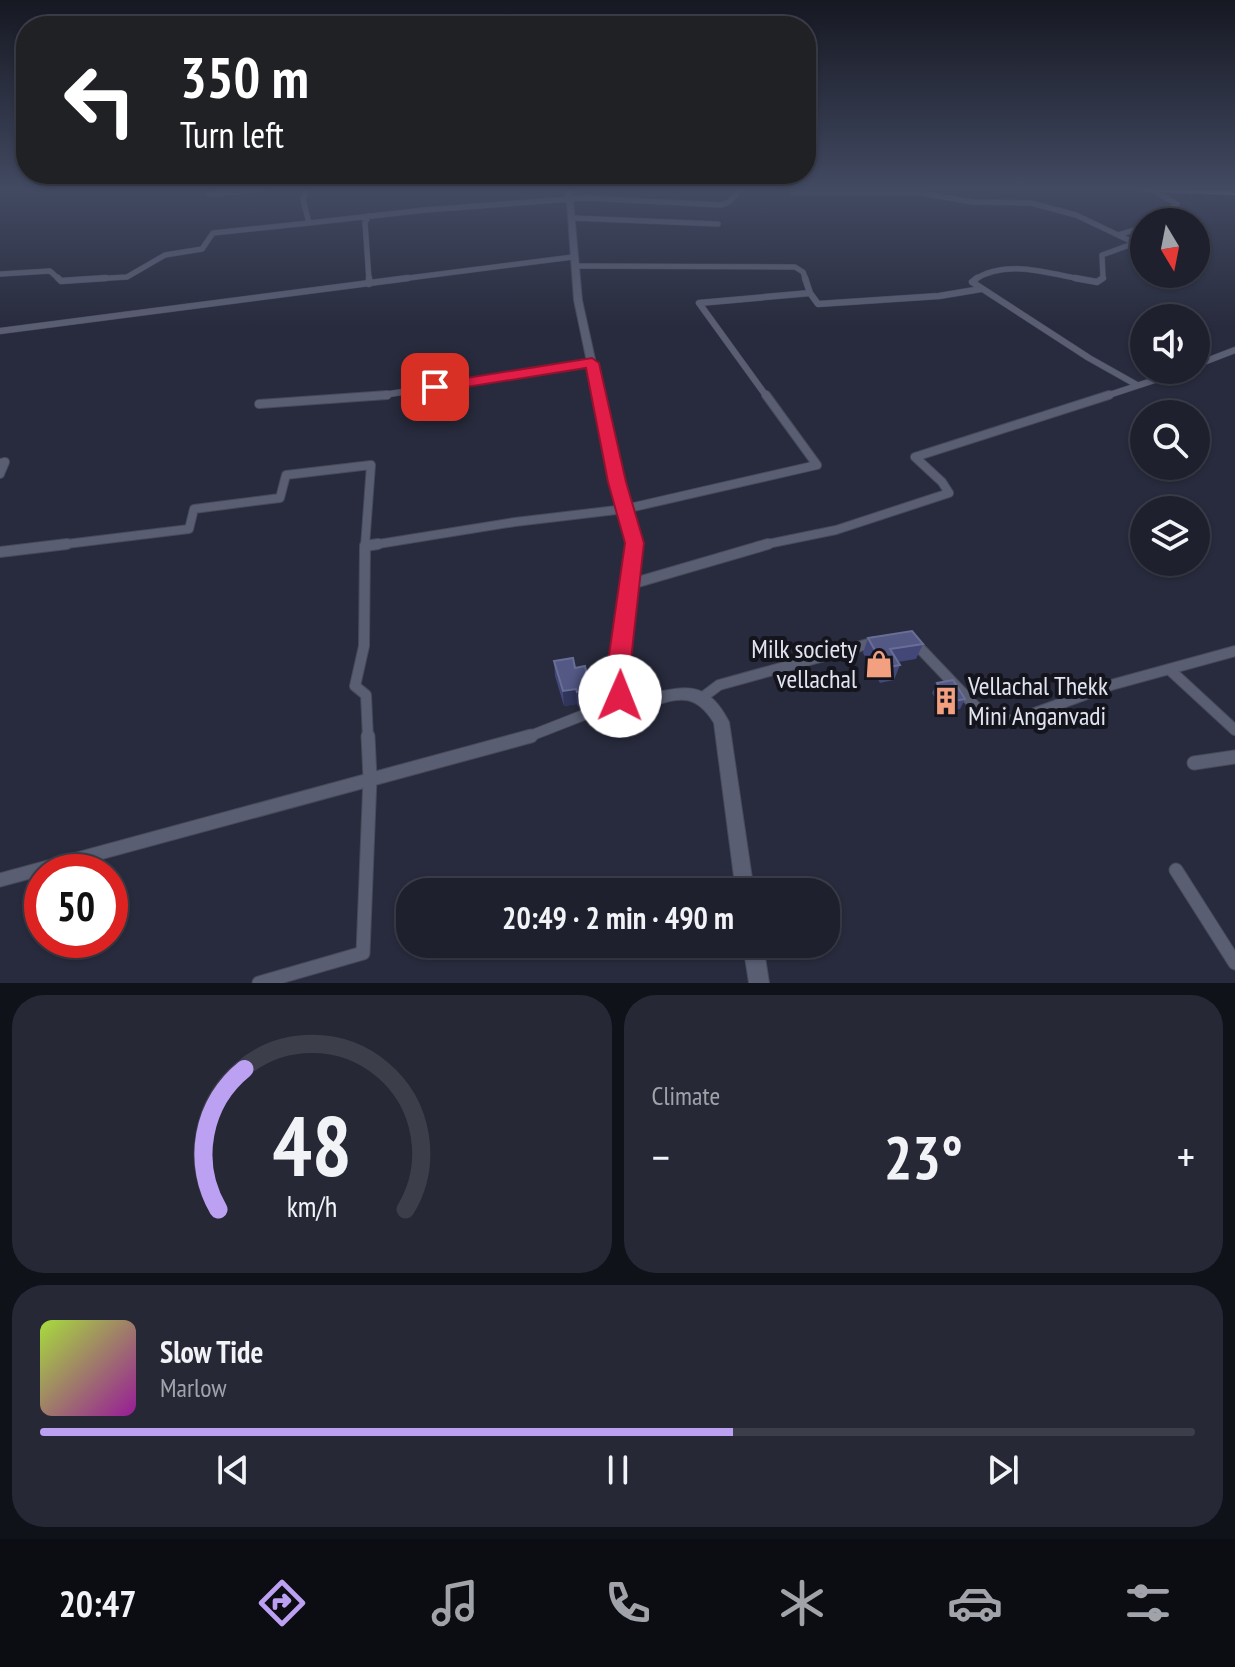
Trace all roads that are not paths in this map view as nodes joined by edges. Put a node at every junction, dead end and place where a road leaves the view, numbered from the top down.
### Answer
1 (212, 235) edge
2 (366, 235) edge
3 (573, 235) edge
4 (1118, 235) edge
5 (574, 262) junction
6 (0, 274) edge
7 (369, 284) junction
8 (981, 289) junction
9 (810, 293) junction
10 (0, 331) edge
11 (1235, 350) edge
12 (1210, 360) edge
13 (592, 363) junction
14 (1140, 384) edge
15 (1137, 385) junction
16 (259, 404) dead end
17 (0, 463) edge
18 (0, 474) edge
19 (625, 509) junction
20 (365, 546) junction
21 (0, 552) edge
22 (631, 584) junction
23 (899, 637) edge
24 (886, 640) edge
25 (1235, 651) edge
26 (1170, 670) junction
27 (703, 697) junction
28 (622, 700) junction
29 (1235, 730) edge
30 (1235, 757) edge
31 (1194, 763) dead end
32 (370, 778) junction
33 (1176, 870) dead end
34 (743, 878) edge
35 (0, 880) edge
36 (755, 958) edge
37 (1235, 963) edge
38 (259, 983) edge
39 (759, 983) edge

1 - 6 street
2 - 7 street
3 - 5 main road
4 - 8 street
5 - 7 street
5 - 9 street
5 - 13 main road
7 - 10 street
8 - 9 street
8 - 15 street
9 - 19 street
11 - 12 street
13 - 16 street
13 - 19 main road
14 - 15 street
15 - 22 street
17 - 18 street
19 - 20 street
19 - 22 main road
20 - 21 street
20 - 32 street
22 - 28 main road
23 - 26 street
24 - 27 street
25 - 26 street
26 - 29 street
27 - 28 main road
27 - 34 main road
28 - 32 street
30 - 31 street
32 - 35 street
32 - 38 street
33 - 37 street
36 - 39 main road

